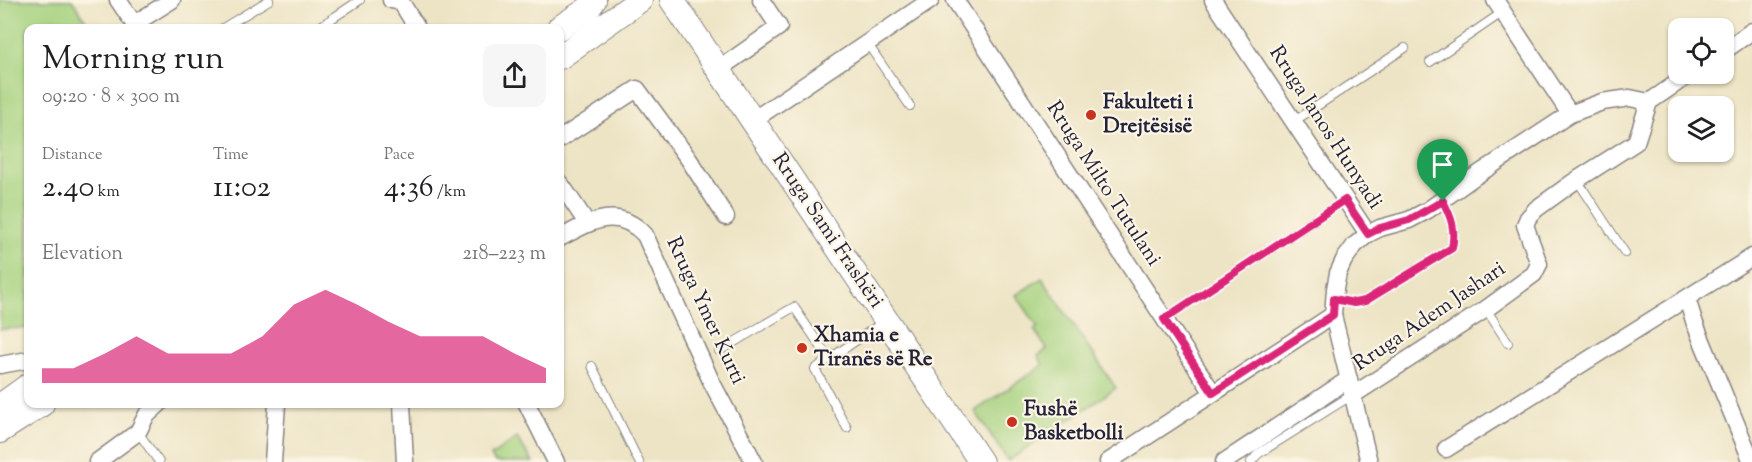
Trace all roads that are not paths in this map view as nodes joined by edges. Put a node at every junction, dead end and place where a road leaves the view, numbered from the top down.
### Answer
1 (118, 0) edge
2 (172, 0) edge
3 (269, 0) edge
4 (360, 0) edge
5 (594, 0) edge
6 (640, 0) edge
7 (672, 0) edge
8 (761, 0) edge
9 (931, 0) edge
10 (955, 0) edge
11 (1213, 0) edge
12 (398, 1) edge
13 (1499, 6) edge
14 (135, 24) edge
15 (139, 24) edge
16 (230, 24) edge
17 (324, 24) edge
18 (414, 24) edge
19 (564, 25) edge
20 (1752, 31) edge
21 (867, 43) junction
22 (1734, 44) edge
23 (1405, 48) dead end
24 (564, 54) edge
25 (1430, 62) dead end
26 (719, 69) junction
27 (1675, 84) edge
28 (1649, 102) junction
29 (910, 106) dead end
30 (1570, 114) junction
31 (753, 120) junction
32 (1293, 122) junction
33 (564, 136) edge
34 (1577, 180) junction
35 (564, 189) edge
36 (1345, 200) junction
37 (1443, 201) junction
38 (726, 217) dead end
39 (587, 224) junction
40 (1368, 234) junction
41 (564, 236) edge
42 (1625, 253) dead end
43 (1752, 257) edge
44 (1687, 299) junction
45 (1333, 307) junction
46 (1486, 309) junction
47 (1164, 319) junction
48 (886, 320) junction
49 (1508, 343) dead end
50 (719, 351) dead end
51 (829, 359) junction
52 (24, 361) edge
53 (0, 365) edge
54 (592, 366) dead end
55 (1351, 387) junction
56 (24, 389) edge
57 (1213, 393) junction
58 (0, 406) edge
59 (36, 408) edge
60 (155, 408) edge
61 (277, 408) edge
62 (402, 408) edge
63 (529, 408) edge
64 (847, 428) dead end
65 (0, 431) edge
66 (138, 432) junction
67 (1446, 450) dead end
68 (97, 462) edge
69 (159, 462) edge
70 (273, 462) edge
71 (405, 462) edge
72 (556, 462) edge
73 (639, 462) edge
74 (754, 462) edge
75 (981, 462) edge
76 (1108, 462) edge
77 (1224, 462) edge
78 (1251, 462) edge
79 (1369, 462) edge
80 (1752, 462) edge

1 - 14 street
2 - 15 street
3 - 16 lane
4 - 17 lane
5 - 19 main road
6 - 24 main road
7 - 26 main road, Rruga Sami Frashëri
8 - 26 street
9 - 21 street
10 - 47 street, Rruga Milto Tutulani
11 - 32 street, Rruga Janos Hunyadi
12 - 18 street
13 - 25 lane
13 - 30 street
20 - 22 street
21 - 29 lane
21 - 31 street
23 - 32 lane
26 - 31 main road, Rruga Sami Frashëri
27 - 28 street
28 - 30 street
28 - 34 street, Rruga Adem Jashari
30 - 37 street
31 - 48 main road, Rruga Sami Frashëri
32 - 36 street, Rruga Janos Hunyadi
33 - 38 street
34 - 42 lane
34 - 46 street, Rruga Adem Jashari
35 - 39 street
36 - 40 street, Rruga Janos Hunyadi
36 - 47 lane
37 - 40 street
37 - 45 lane
39 - 41 street, Rruga Ymer Kurti
39 - 74 street, Rruga Ymer Kurti
40 - 45 street, Rruga Janos Hunyadi
43 - 44 street
44 - 67 street
44 - 80 street
45 - 55 street
45 - 57 street
46 - 49 lane
46 - 55 street, Rruga Adem Jashari
47 - 57 street, Rruga Milto Tutulani
48 - 51 lane
48 - 75 main road, Rruga Sami Frashëri
50 - 51 lane
51 - 64 lane
52 - 53 street
54 - 73 lane
55 - 77 street, Rruga Adem Jashari
55 - 78 lane
55 - 79 street
56 - 58 main road
57 - 76 street
59 - 65 main road
60 - 66 street
61 - 70 street
62 - 71 street
63 - 72 street
66 - 68 street
66 - 69 lane

